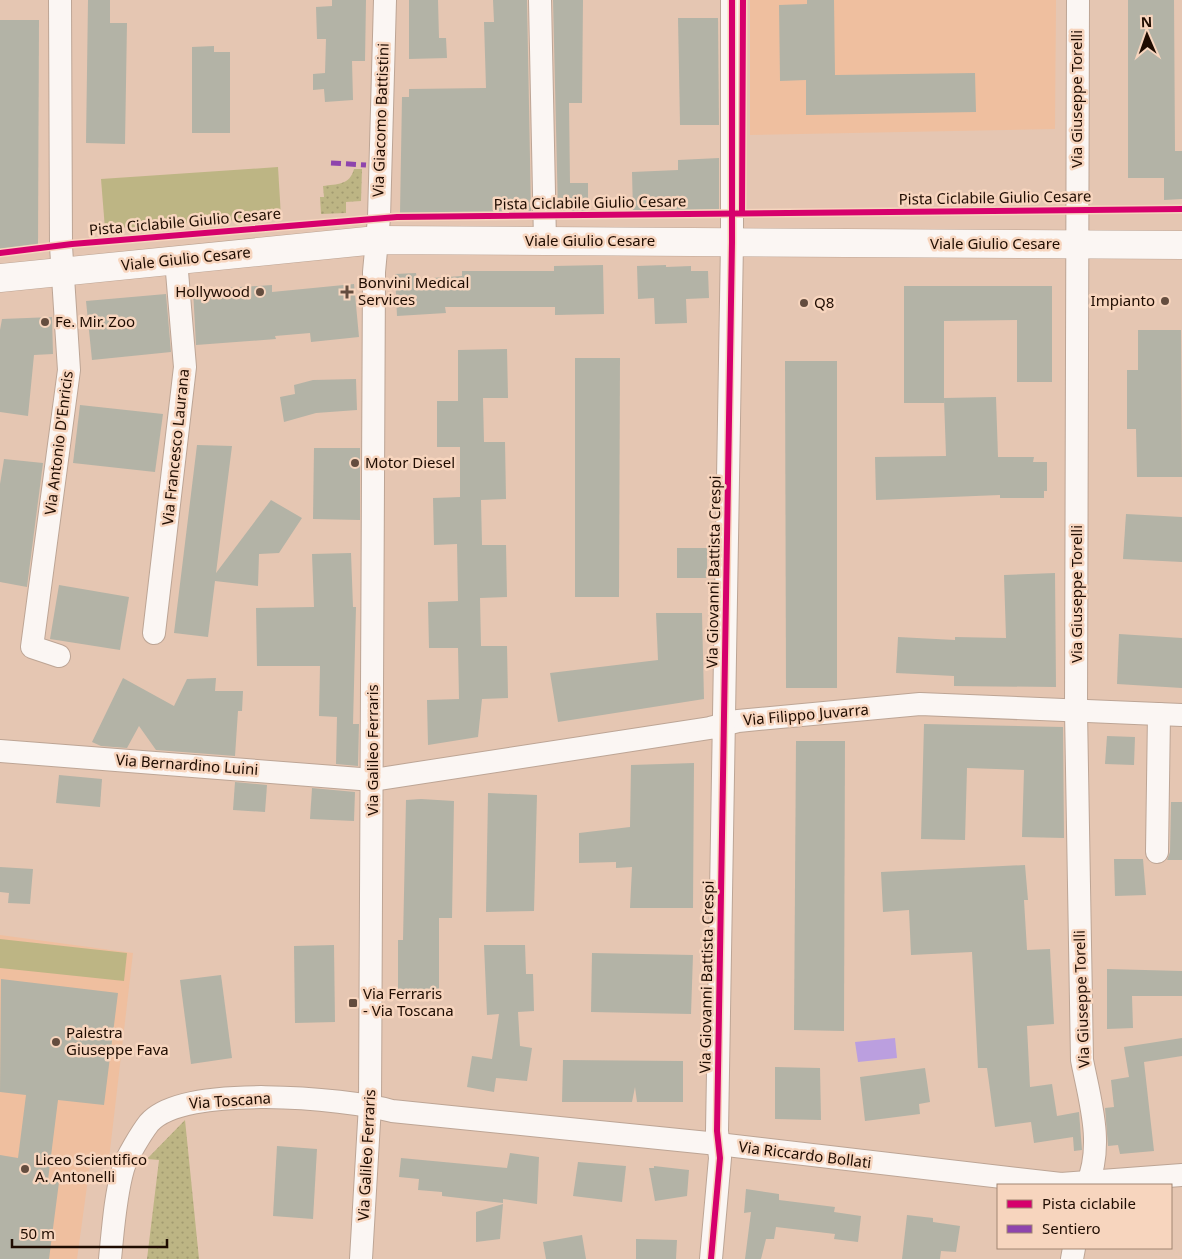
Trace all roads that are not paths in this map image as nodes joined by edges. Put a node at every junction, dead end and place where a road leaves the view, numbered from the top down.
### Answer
1 (60, 0) edge
2 (385, 0) edge
3 (540, 0) edge
4 (732, 0) edge
5 (1078, 0) edge
6 (377, 240) junction
7 (545, 241) junction
8 (732, 242) junction
9 (1077, 244) junction
10 (1182, 244) edge
11 (176, 260) junction
12 (62, 272) junction
13 (0, 278) edge
14 (154, 633) dead end
15 (59, 656) dead end
16 (1076, 711) junction
17 (1160, 714) junction
18 (1182, 715) edge
19 (724, 724) junction
20 (0, 751) edge
21 (373, 780) junction
22 (1157, 852) dead end
23 (370, 1105) junction
24 (718, 1144) junction
25 (1182, 1175) edge
26 (1088, 1184) edge
27 (110, 1259) edge
28 (361, 1259) edge
29 (711, 1259) edge

1 - 12 street, Via Antonio D'Enricis
2 - 6 street, Via Giacomo Battistini
3 - 7 street
4 - 8 street, Via Giovanni Battista Crespi
5 - 9 street, Via Giuseppe Torelli
6 - 7 main road, Viale Giulio Cesare
6 - 11 main road, Viale Giulio Cesare
6 - 21 street, Via Galileo Ferraris
7 - 8 main road, Viale Giulio Cesare
8 - 9 main road, Viale Giulio Cesare
8 - 19 street, Via Giovanni Battista Crespi
9 - 10 main road, Viale Giulio Cesare
9 - 16 street, Via Giuseppe Torelli
11 - 12 main road, Viale Giulio Cesare
11 - 14 street, Via Francesco Laurana
12 - 13 main road, Viale Giulio Cesare
12 - 15 street, Via Antonio D'Enricis
16 - 17 street, Via Filippo Juvarra
16 - 19 street, Via Filippo Juvarra
16 - 26 street, Via Giuseppe Torelli
17 - 18 street, Via Filippo Juvarra
17 - 22 street
19 - 21 street, Via Filippo Juvarra
19 - 24 street, Via Giovanni Battista Crespi
20 - 21 street, Via Bernardino Luini
21 - 23 street, Via Galileo Ferraris
23 - 24 street, Via Riccardo Bollati
23 - 27 street, Via Toscana
23 - 28 street, Via Galileo Ferraris
24 - 26 street, Via Riccardo Bollati
24 - 29 street, Via Giovanni Battista Crespi
25 - 26 street, Via Riccardo Bollati

